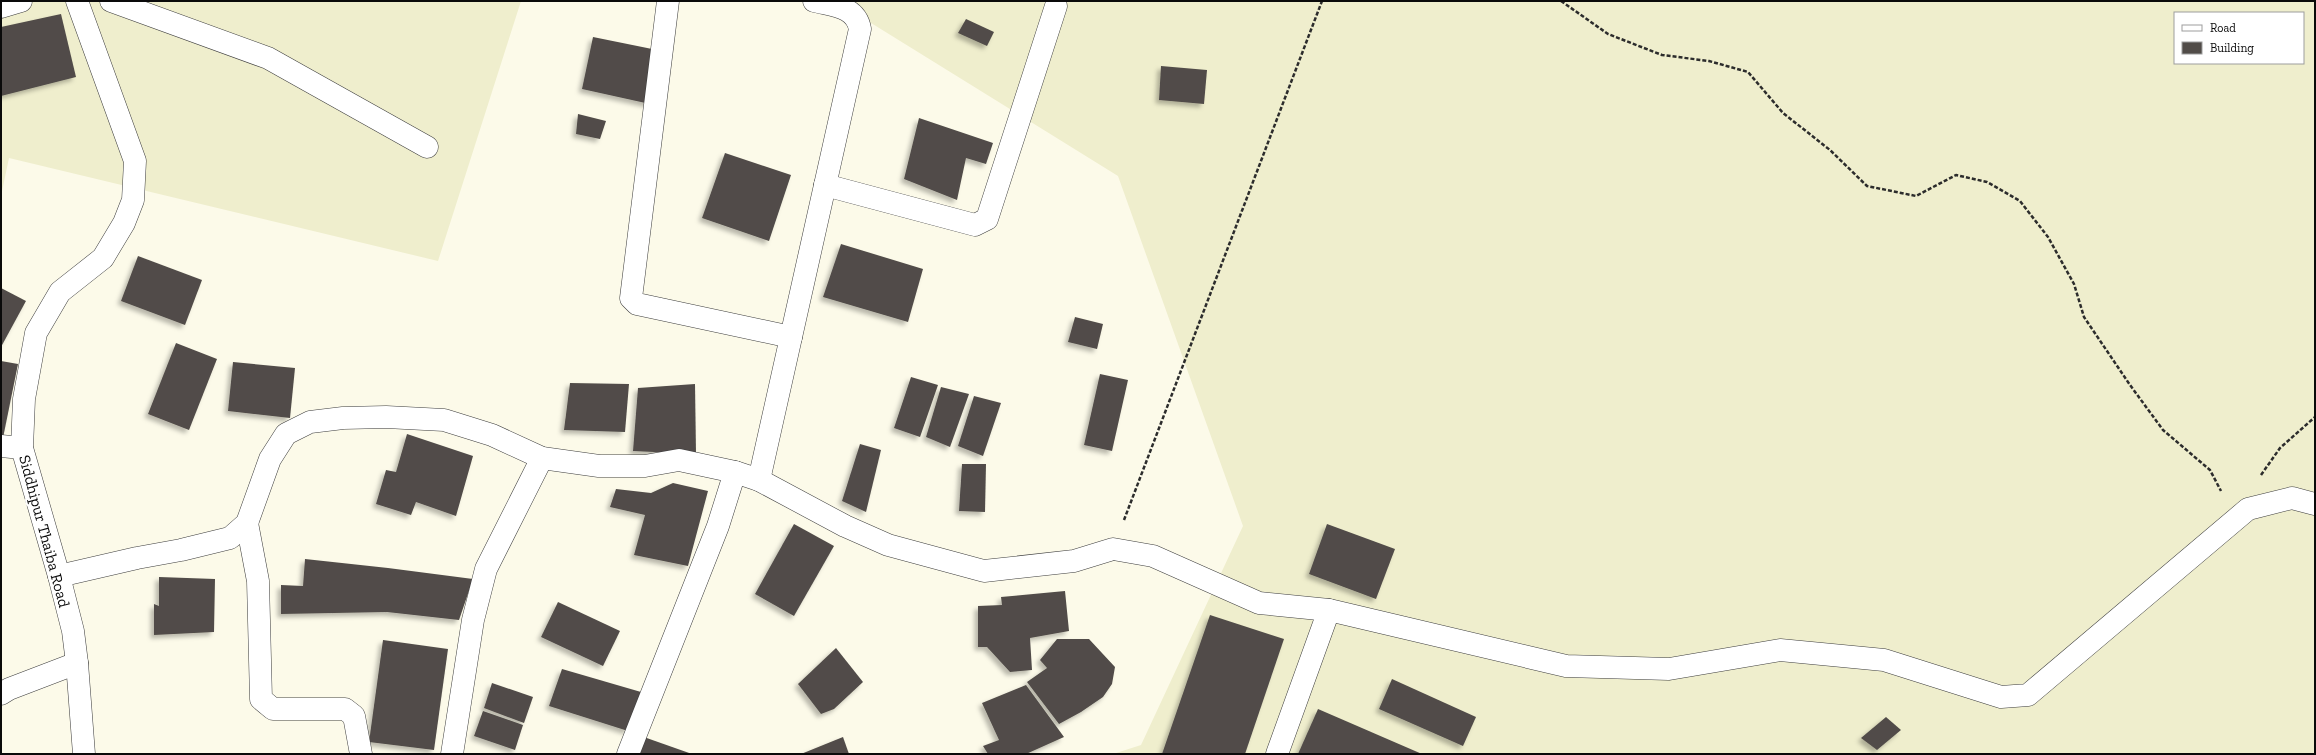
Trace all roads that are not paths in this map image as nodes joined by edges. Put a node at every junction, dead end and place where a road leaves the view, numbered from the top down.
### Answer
1 (21, 1) edge
2 (77, 1) edge
3 (111, 1) edge
4 (668, 1) edge
5 (814, 1) edge
6 (1056, 6) dead end
7 (1, 7) edge
8 (427, 147) dead end
9 (825, 186) junction
10 (791, 337) junction
11 (1, 446) edge
12 (22, 448) junction
13 (542, 458) junction
14 (735, 472) junction
15 (759, 480) junction
16 (2315, 504) edge
17 (247, 523) junction
18 (59, 576) junction
19 (1329, 610) junction
20 (77, 663) junction
21 (1, 694) edge
22 (84, 754) edge
23 (361, 754) edge
24 (452, 754) edge
25 (628, 754) edge
26 (1277, 754) edge

1 - 7 street
2 - 12 street, Siddhipur Thaiba Road
3 - 8 street
4 - 10 street
5 - 9 street
6 - 9 street
9 - 10 street
10 - 15 street
11 - 12 street
12 - 18 street, Siddhipur Thaiba Road
13 - 14 street
13 - 17 street
13 - 24 street
14 - 15 street
14 - 25 street
15 - 19 street
16 - 19 street
17 - 18 street
17 - 23 street
18 - 20 street, Siddhipur Thaiba Road
19 - 26 street
20 - 21 street
20 - 22 street, Siddhipur Thaiba Road

